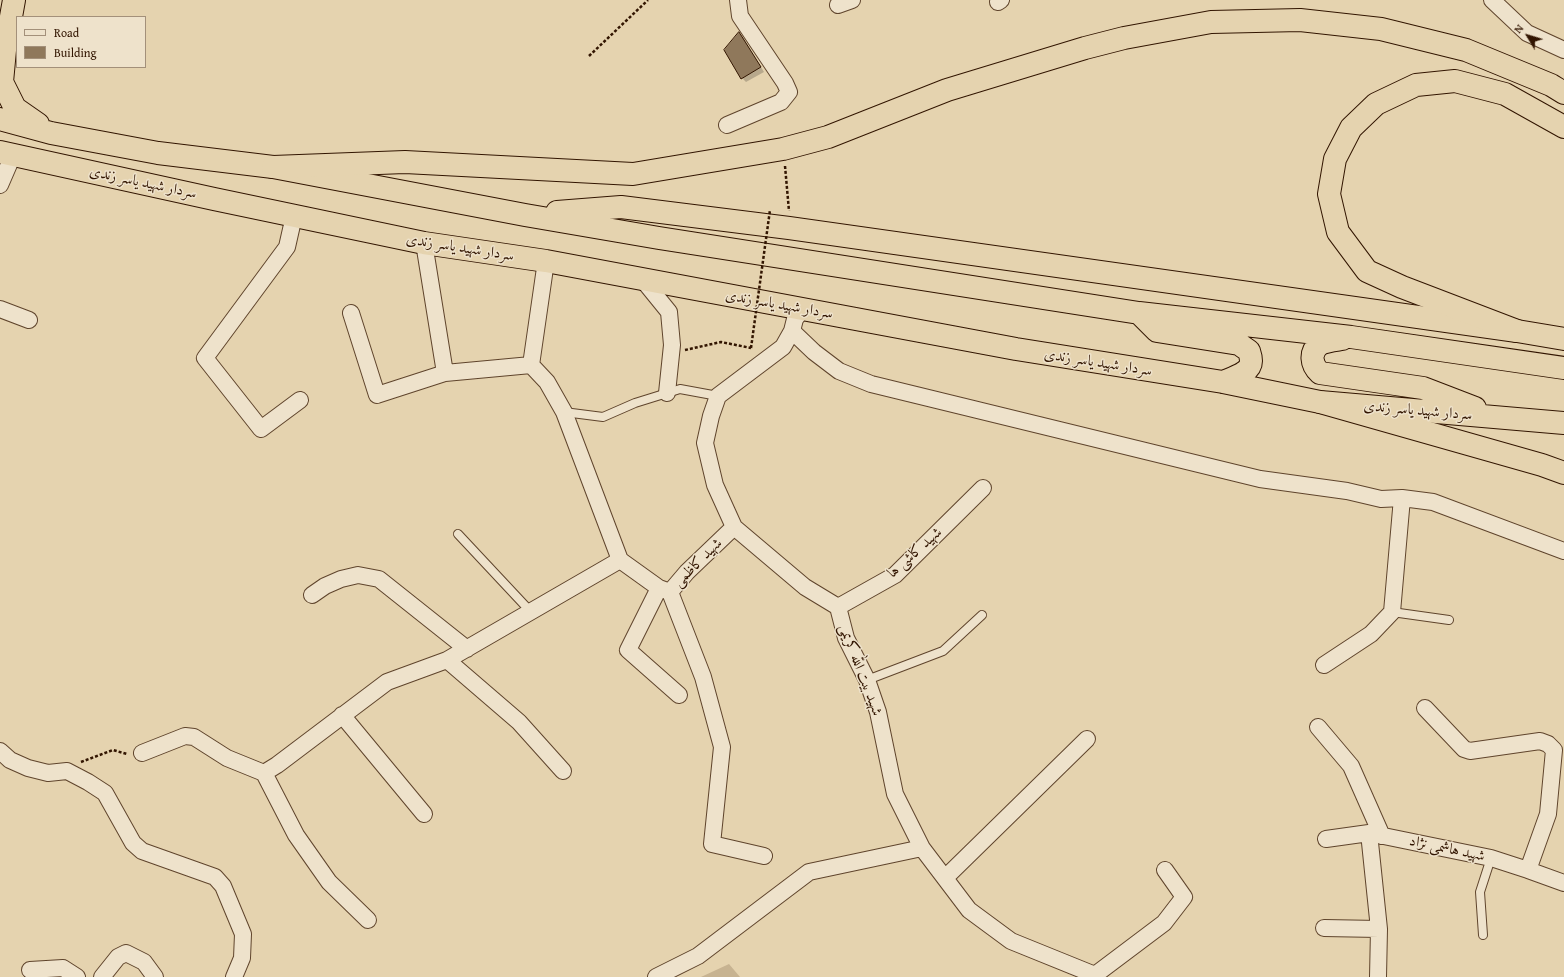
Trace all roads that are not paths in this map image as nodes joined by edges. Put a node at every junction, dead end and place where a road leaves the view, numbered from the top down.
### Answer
1 (14, 0) edge
2 (738, 0) edge
3 (1492, 0) edge
4 (1564, 50) edge
5 (1564, 93) edge
6 (0, 119) edge
7 (727, 126) dead end
8 (1564, 127) edge
9 (51, 133) junction
10 (6, 153) edge
11 (274, 167) junction
12 (0, 185) edge
13 (525, 215) junction
14 (294, 216) junction
15 (424, 243) junction
16 (546, 261) junction
17 (644, 280) junction
18 (0, 309) edge
19 (802, 310) junction
20 (351, 313) dead end
21 (1139, 313) junction
22 (29, 320) dead end
23 (792, 331) junction
24 (1517, 331) junction
25 (1351, 337) junction
26 (1564, 339) edge
27 (531, 365) junction
28 (1564, 368) edge
29 (445, 373) junction
30 (1223, 382) junction
31 (667, 393) junction
32 (718, 396) junction
33 (300, 400) dead end
34 (1320, 402) junction
35 (564, 412) junction
36 (1499, 417) junction
37 (1564, 423) edge
38 (1564, 473) edge
39 (983, 488) dead end
40 (1402, 498) junction
41 (734, 527) junction
42 (458, 534) dead end
43 (1564, 550) edge
44 (620, 560) junction
45 (664, 590) junction
46 (312, 595) dead end
47 (838, 607) junction
48 (532, 612) junction
49 (1392, 612) junction
50 (982, 615) dead end
51 (1449, 620) dead end
52 (467, 649) junction
53 (447, 660) junction
54 (1324, 665) dead end
55 (867, 680) junction
56 (679, 695) dead end
57 (1425, 708) dead end
58 (342, 715) junction
59 (1318, 727) dead end
60 (1087, 739) dead end
61 (0, 751) edge
62 (142, 753) road end
63 (563, 771) dead end
64 (264, 773) junction
65 (424, 814) dead end
66 (1376, 834) junction
67 (1326, 839) dead end
68 (922, 848) junction
69 (764, 856) dead end
70 (1491, 858) junction
71 (1165, 870) dead end
72 (1528, 870) junction
73 (945, 878) junction
74 (1564, 883) edge
75 (368, 920) dead end
76 (1324, 928) dead end
77 (1379, 929) junction
78 (1483, 935) dead end
79 (30, 970) dead end
80 (1094, 976) edge
81 (78, 977) edge
82 (102, 977) edge
83 (154, 977) edge
84 (234, 977) edge
85 (656, 977) edge
86 (1378, 977) edge

1 - 9 highway
2 - 7 street
3 - 4 street
5 - 11 highway
6 - 9 highway, سردار شهید یاسر زندی
8 - 24 highway
9 - 11 highway, سردار شهید یاسر زندی
10 - 12 street
10 - 14 highway, سردار شهید یاسر زندی
11 - 13 highway, سردار شهید یاسر زندی
13 - 21 highway, سردار شهید یاسر زندی
13 - 24 highway
14 - 15 highway, سردار شهید یاسر زندی
14 - 33 street
15 - 16 highway, سردار شهید یاسر زندی
15 - 29 street
16 - 17 highway, سردار شهید یاسر زندی
16 - 27 street
17 - 19 highway, سردار شهید یاسر زندی
17 - 31 street
18 - 22 street
19 - 23 street
19 - 30 highway, سردار شهید یاسر زندی
20 - 29 street
21 - 25 highway, سردار شهید یاسر زندی
21 - 30 highway
23 - 32 street
23 - 40 street
24 - 26 highway
25 - 28 highway, سردار شهید یاسر زندی
25 - 36 highway
27 - 29 street
27 - 35 street
30 - 34 highway, سردار شهید یاسر زندی
31 - 32 lane
31 - 35 lane
32 - 41 street, شهید بیت الله کریمی
34 - 36 highway, سردار شهید یاسر زندی
34 - 38 highway
35 - 44 street
36 - 37 highway, سردار شهید یاسر زندی
39 - 47 street, شهید کاشی ها
40 - 43 street
40 - 49 street
41 - 45 street, شهید کاظمی
41 - 47 street, شهید بیت الله کریمی
42 - 48 lane
44 - 45 street, شهید کاظمی
44 - 48 street
45 - 56 street
45 - 69 street
46 - 52 street
47 - 55 street, شهید بیت الله کریمی
48 - 52 street
49 - 51 lane
49 - 54 street
50 - 55 lane
52 - 53 street
53 - 58 street
53 - 63 street
55 - 68 street, شهید بیت الله کریمی
57 - 72 street
58 - 64 street
58 - 65 street
59 - 66 street
60 - 73 street
61 - 84 street
62 - 64 street
64 - 75 street
66 - 67 street, شهید هاشمی نژاد
66 - 70 street, شهید هاشمی نژاد
66 - 77 street
68 - 73 street, شهید بیت الله کریمی
68 - 85 street
70 - 72 street, شهید هاشمی نژاد
70 - 78 lane
71 - 80 street
72 - 74 street, شهید هاشمی نژاد
73 - 80 street, شهید بیت الله کریمی
76 - 77 street
77 - 86 street
79 - 81 street
82 - 83 street

